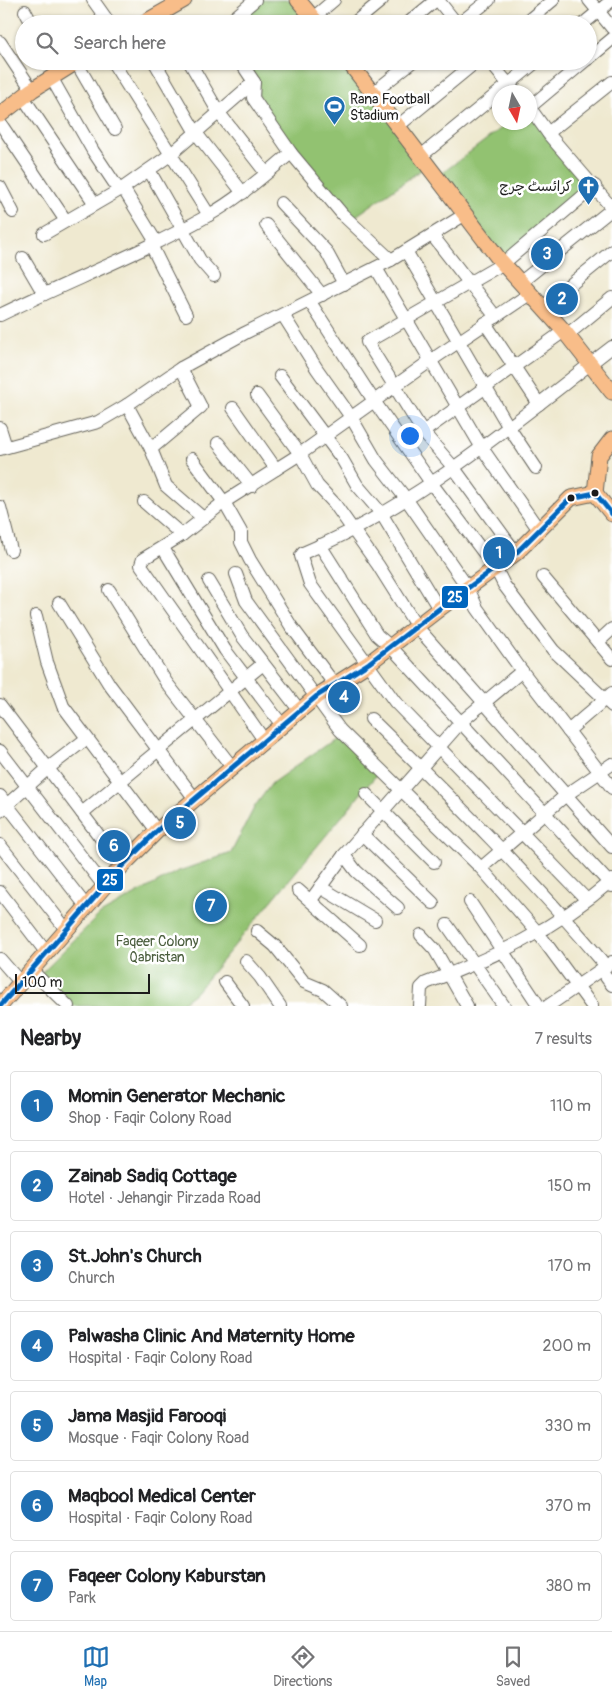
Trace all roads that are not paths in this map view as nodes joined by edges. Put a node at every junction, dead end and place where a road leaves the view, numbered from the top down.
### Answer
1 (93, 0) edge
2 (255, 0) edge
3 (298, 0) edge
4 (334, 0) edge
5 (382, 0) edge
6 (437, 0) edge
7 (489, 0) edge
8 (553, 0) edge
9 (589, 0) edge
10 (612, 0) edge
11 (178, 1) edge
12 (25, 11) dead end
13 (598, 11) junction
14 (27, 15) edge
15 (104, 15) edge
16 (166, 15) edge
17 (238, 15) edge
18 (310, 15) edge
19 (320, 15) edge
20 (364, 15) edge
21 (419, 15) edge
22 (450, 15) edge
23 (470, 15) edge
24 (535, 15) edge
25 (593, 15) edge
26 (612, 28) edge
27 (612, 39) edge
28 (0, 42) edge
29 (597, 52) edge
30 (54, 70) edge
31 (82, 70) edge
32 (118, 70) edge
33 (159, 70) edge
34 (194, 70) edge
35 (246, 70) edge
36 (358, 70) edge
37 (402, 70) edge
38 (466, 70) edge
39 (496, 70) edge
40 (529, 70) edge
41 (574, 70) edge
42 (254, 82) junction
43 (612, 82) edge
44 (509, 85) edge
45 (516, 85) edge
46 (27, 93) junction
47 (373, 93) junction
48 (537, 102) edge
49 (492, 104) edge
50 (2, 112) edge
51 (219, 114) junction
52 (537, 118) edge
53 (398, 126) junction
54 (115, 129) dead end
55 (196, 133) junction
56 (548, 133) junction
57 (290, 153) junction
58 (170, 155) junction
59 (421, 156) junction
60 (149, 170) junction
61 (266, 173) junction
62 (595, 186) junction
63 (0, 187) edge
64 (121, 189) junction
65 (244, 193) junction
66 (281, 203) dead end
67 (95, 204) junction
68 (612, 209) edge
69 (13, 212) dead end
70 (209, 215) junction
71 (464, 215) junction
72 (66, 221) junction
73 (266, 225) dead end
74 (181, 229) junction
75 (44, 234) dead end
76 (432, 235) junction
77 (153, 243) junction
78 (406, 251) junction
79 (612, 251) edge
80 (24, 258) dead end
81 (391, 260) junction
82 (504, 263) junction
83 (376, 268) junction
84 (214, 276) dead end
85 (468, 283) junction
86 (344, 284) junction
87 (526, 288) junction
88 (44, 294) junction
89 (322, 295) junction
90 (612, 298) edge
91 (436, 301) junction
92 (310, 302) junction
93 (543, 307) junction
94 (0, 315) edge
95 (186, 315) dead end
96 (283, 315) junction
97 (404, 319) junction
98 (490, 320) junction
99 (565, 333) junction
100 (460, 341) junction
101 (612, 346) edge
102 (430, 361) junction
103 (590, 364) junction
104 (515, 367) junction
105 (181, 368) junction
106 (280, 376) dead end
107 (393, 387) junction
108 (486, 388) junction
109 (612, 392) edge
110 (257, 395) dead end
111 (374, 401) junction
112 (539, 404) junction
113 (127, 405) junction
114 (233, 408) dead end
115 (459, 408) junction
116 (351, 417) junction
117 (508, 426) junction
118 (0, 428) edge
119 (423, 432) junction
120 (325, 436) junction
121 (612, 439) edge
122 (218, 443) dead end
123 (3, 448) edge
124 (482, 448) junction
125 (151, 449) junction
126 (300, 454) junction
127 (192, 460) dead end
128 (454, 468) junction
129 (536, 468) dead end
130 (276, 469) junction
131 (432, 484) junction
132 (252, 486) junction
133 (595, 492) junction
134 (407, 500) junction
135 (144, 502) dead end
136 (224, 502) junction
137 (0, 507) edge
138 (381, 513) junction
139 (612, 514) edge
140 (203, 518) junction
141 (351, 529) junction
142 (539, 530) junction
143 (182, 535) junction
144 (320, 545) junction
145 (162, 548) junction
146 (11, 550) dead end
147 (516, 553) junction
148 (496, 569) junction
149 (236, 574) dead end
150 (543, 577) dead end
151 (210, 581) dead end
152 (468, 588) junction
153 (109, 590) dead end
154 (59, 603) dead end
155 (438, 609) junction
156 (36, 616) dead end
157 (417, 627) junction
158 (612, 629) edge
159 (598, 642) junction
160 (391, 647) junction
161 (612, 660) edge
162 (369, 663) junction
163 (263, 664) junction
164 (522, 671) junction
165 (246, 677) junction
166 (335, 685) junction
167 (229, 691) junction
168 (317, 696) junction
169 (610, 699) edge
170 (484, 703) junction
171 (0, 705) edge
172 (300, 711) junction
173 (371, 719) dead end
174 (194, 720) junction
175 (461, 722) junction
176 (282, 725) junction
177 (568, 731) junction
178 (86, 739) junction
179 (264, 740) junction
180 (439, 746) junction
181 (0, 751) edge
182 (158, 751) junction
183 (612, 764) edge
184 (232, 766) junction
185 (421, 767) junction
186 (47, 769) junction
187 (599, 772) junction
188 (120, 782) junction
189 (27, 787) junction
190 (612, 788) edge
191 (401, 789) junction
192 (366, 794) dead end
193 (566, 795) junction
194 (195, 799) junction
195 (2, 804) edge
196 (383, 810) junction
197 (82, 813) junction
198 (544, 814) junction
199 (158, 831) junction
200 (523, 832) junction
201 (362, 834) junction
202 (0, 845) edge
203 (612, 846) edge
204 (500, 850) junction
205 (344, 855) junction
206 (434, 862) dead end
207 (122, 866) junction
208 (481, 868) junction
209 (611, 883) edge
210 (104, 886) junction
211 (320, 888) junction
212 (298, 890) dead end
213 (0, 892) edge
214 (311, 900) junction
215 (586, 900) junction
216 (470, 902) dead end
217 (433, 904) dead end
218 (86, 906) junction
219 (398, 908) dead end
220 (564, 916) junction
221 (375, 920) dead end
222 (447, 925) dead end
223 (66, 929) junction
224 (257, 931) dead end
225 (539, 934) junction
226 (422, 935) dead end
227 (360, 945) dead end
228 (46, 952) junction
229 (504, 952) junction
230 (0, 959) edge
231 (246, 961) dead end
232 (476, 965) junction
233 (606, 966) edge
234 (31, 970) junction
235 (448, 975) junction
236 (20, 982) junction
237 (225, 982) dead end
238 (579, 985) junction
239 (612, 985) edge
240 (6, 1004) edge
241 (237, 1004) edge
242 (554, 1004) edge
243 (422, 1005) edge
244 (68, 1006) edge
245 (280, 1006) edge
246 (340, 1006) edge
247 (467, 1006) edge
248 (504, 1006) edge
249 (539, 1006) edge
250 (592, 1006) edge

1 - 15 street
2 - 17 street
3 - 18 main road
4 - 19 street
5 - 20 street
6 - 21 street
6 - 22 street
7 - 23 street
8 - 24 street
9 - 13 street
10 - 13 street
11 - 16 main road
12 - 14 street
13 - 25 street
13 - 26 street
27 - 29 street
28 - 46 street
30 - 46 main road
30 - 64 street
31 - 54 street
32 - 58 street
33 - 55 street
34 - 51 street
35 - 42 street
36 - 47 main road
37 - 47 street
38 - 53 street
39 - 44 street
40 - 45 street
41 - 48 street
42 - 51 street
42 - 57 street
43 - 56 street
46 - 50 main road
46 - 67 street
47 - 53 main road
49 - 59 street
50 - 72 street
51 - 55 street
51 - 61 street
52 - 56 street
53 - 59 main road
55 - 58 street
55 - 65 street
56 - 62 street
57 - 61 street
57 - 81 street
58 - 60 street
58 - 70 street
59 - 71 main road
60 - 64 street
60 - 74 street
61 - 65 street
62 - 68 street
62 - 82 street
63 - 69 street
64 - 67 street
64 - 77 street
65 - 70 street
66 - 86 street
67 - 72 street
68 - 87 street
70 - 74 street
71 - 76 street
71 - 82 main road
72 - 75 street
73 - 89 street
74 - 77 street
74 - 84 street
76 - 78 street
76 - 85 street
77 - 88 street
77 - 95 street
78 - 81 street
78 - 91 street
79 - 93 street
80 - 88 street
81 - 83 street
82 - 85 street
82 - 87 main road
83 - 86 street
83 - 97 street
85 - 91 street
85 - 98 street
86 - 89 street
87 - 93 main road
87 - 98 street
88 - 94 street
89 - 92 street
90 - 99 street
91 - 97 street
91 - 100 street
92 - 96 street
92 - 111 street
93 - 99 main road
96 - 105 street
96 - 116 street
97 - 102 street
97 - 107 street
98 - 100 street
98 - 104 street
99 - 103 main road
99 - 104 street
100 - 102 street
100 - 108 street
101 - 103 street
102 - 107 street
102 - 115 street
103 - 109 main road
103 - 112 street
104 - 108 street
104 - 112 street
105 - 113 street
105 - 125 street
106 - 120 street
107 - 111 street
107 - 119 street
108 - 115 street
108 - 117 street
110 - 126 street
111 - 116 street
111 - 131 street
112 - 117 street
113 - 123 street
113 - 125 street
114 - 130 street
115 - 119 street
115 - 124 street
116 - 120 street
116 - 134 street
117 - 124 street
117 - 129 street
118 - 123 street
119 - 128 street
120 - 126 street
120 - 138 street
121 - 133 main road
122 - 132 street
124 - 128 street
124 - 142 street
125 - 140 street
126 - 130 street
126 - 141 street
127 - 136 street
128 - 131 street
128 - 147 street
130 - 132 street
131 - 134 street
131 - 148 street
132 - 136 street
133 - 139 main road
133 - 142 main road
134 - 138 street
134 - 152 street
135 - 143 street
136 - 140 street
136 - 166 street
137 - 146 street
138 - 141 street
138 - 155 street
140 - 143 street
141 - 144 street
141 - 157 street
142 - 147 main road
143 - 145 street
144 - 160 street
144 - 162 street
145 - 165 street
145 - 167 street
147 - 148 main road
148 - 152 main road
148 - 169 street
149 - 168 street
150 - 159 street
151 - 163 street
152 - 155 main road
152 - 164 street
153 - 174 street
154 - 182 street
155 - 157 main road
156 - 178 street
157 - 160 main road
157 - 170 street
158 - 159 street
159 - 161 street
160 - 162 main road
160 - 175 street
162 - 166 main road
162 - 180 street
163 - 165 street
163 - 172 street
164 - 170 street
164 - 177 street
165 - 167 street
165 - 176 street
166 - 168 main road
167 - 174 street
167 - 179 street
168 - 172 main road
168 - 191 street
169 - 177 street
170 - 175 street
170 - 193 street
171 - 186 street
172 - 176 main road
173 - 185 street
174 - 182 street
174 - 184 street
175 - 180 street
175 - 198 street
176 - 179 main road
177 - 187 street
178 - 186 street
178 - 188 street
179 - 184 main road
180 - 185 street
180 - 200 street
181 - 189 street
182 - 188 street
182 - 194 street
183 - 187 street
184 - 194 main road
185 - 191 street
185 - 204 street
186 - 189 street
186 - 197 street
187 - 190 street
187 - 193 street
188 - 197 street
188 - 199 street
189 - 195 street
189 - 210 street
191 - 196 street
191 - 208 street
192 - 196 street
193 - 198 street
193 - 203 street
194 - 199 main road
195 - 218 street
196 - 201 street
196 - 206 street
197 - 207 street
198 - 200 street
198 - 209 street
199 - 207 main road
200 - 204 street
200 - 215 street
201 - 205 street
201 - 217 street
202 - 223 street
204 - 208 street
204 - 220 street
205 - 211 street
205 - 219 street
207 - 210 main road
208 - 225 street
209 - 215 street
210 - 218 main road
211 - 214 street
211 - 221 street
212 - 214 street
213 - 228 street
214 - 227 street
215 - 220 street
216 - 229 street
218 - 223 main road
220 - 225 street
220 - 233 street
222 - 232 street
223 - 228 main road
224 - 246 street
225 - 229 street
225 - 238 street
226 - 235 street
228 - 234 main road
229 - 232 street
229 - 249 street
230 - 236 street
231 - 245 street
232 - 235 street
232 - 248 street
233 - 238 street
233 - 239 street
234 - 236 main road
234 - 244 street
235 - 243 street
235 - 247 street
236 - 240 main road
237 - 241 street
238 - 242 street
238 - 250 street

